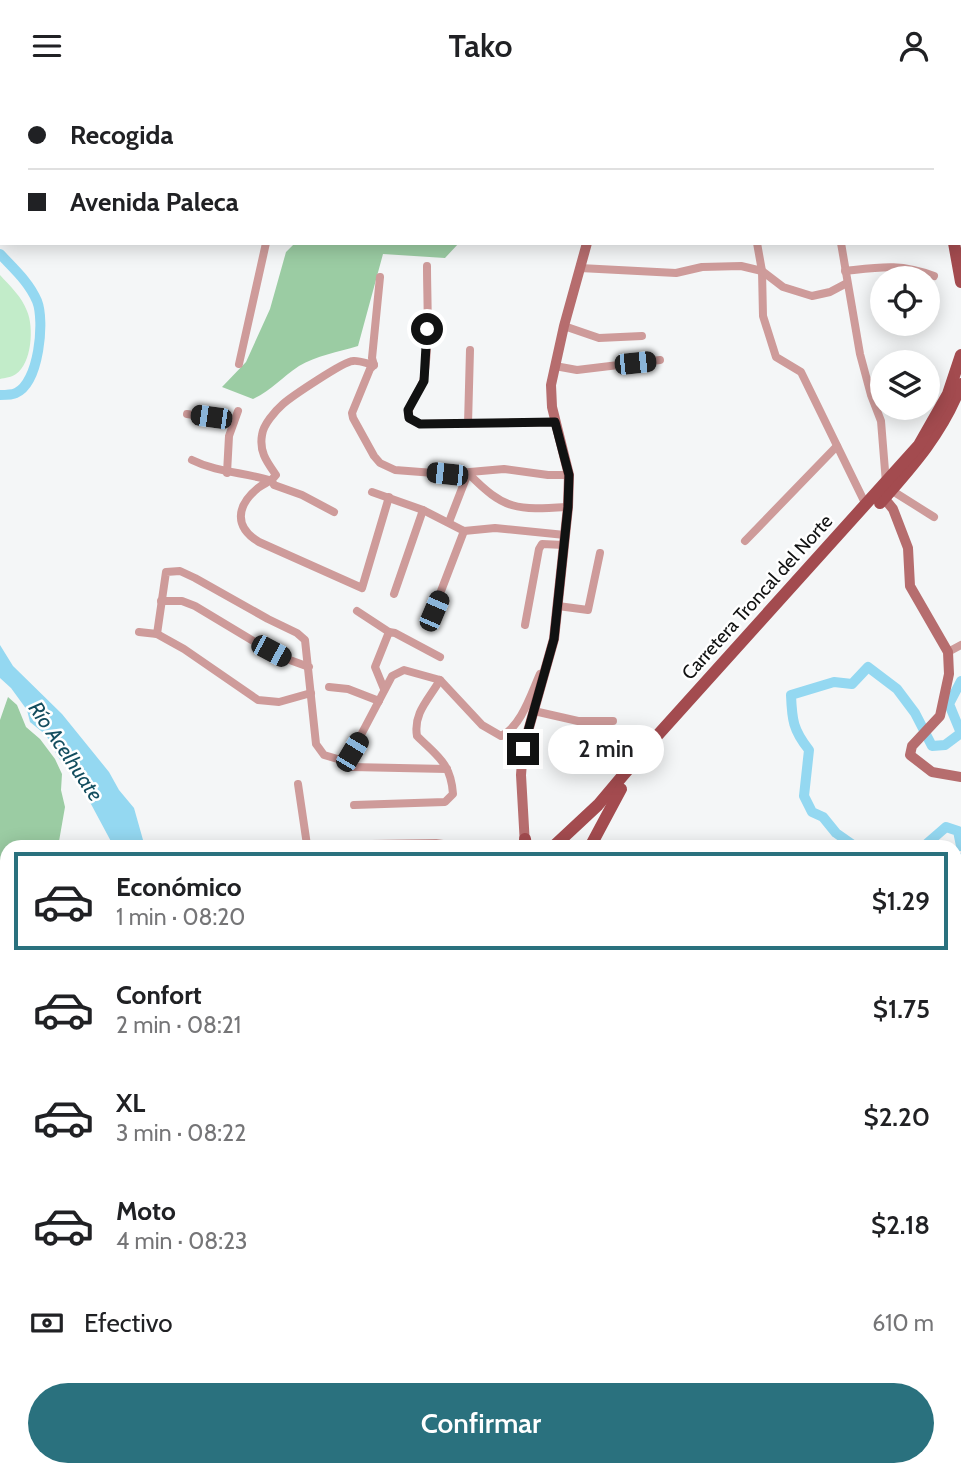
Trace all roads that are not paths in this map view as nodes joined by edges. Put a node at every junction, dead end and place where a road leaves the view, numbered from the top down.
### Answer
1 (266, 245) edge
2 (586, 245) edge
3 (757, 245) edge
4 (841, 245) edge
5 (954, 245) edge
6 (427, 266) dead end
7 (580, 268) junction
8 (870, 268) edge
9 (762, 271) junction
10 (845, 271) junction
11 (380, 277) dead end
12 (961, 282) edge
13 (847, 283) junction
14 (564, 326) junction
15 (642, 336) dead end
16 (470, 350) dead end
17 (961, 355) edge
18 (660, 360) dead end
19 (239, 364) dead end
20 (374, 365) junction
21 (555, 366) junction
22 (961, 384) edge
23 (238, 411) dead end
24 (187, 414) dead end
25 (234, 421) junction
26 (555, 422) junction
27 (468, 424) junction
28 (837, 446) junction
29 (192, 460) dead end
30 (227, 473) junction
31 (468, 473) junction
32 (569, 475) junction
33 (272, 481) junction
34 (887, 491) junction
35 (372, 492) dead end
36 (389, 497) junction
37 (866, 505) junction
38 (568, 507) junction
39 (423, 510) junction
40 (334, 512) dead end
41 (934, 517) dead end
42 (449, 522) junction
43 (464, 531) junction
44 (564, 540) junction
45 (745, 541) dead end
46 (600, 553) dead end
47 (394, 594) dead end
48 (161, 601) junction
49 (558, 606) junction
50 (357, 611) dead end
51 (428, 625) dead end
52 (525, 625) dead end
53 (139, 632) dead end
54 (389, 632) junction
55 (157, 634) junction
56 (554, 639) junction
57 (961, 645) edge
58 (948, 652) junction
59 (440, 657) dead end
60 (309, 667) junction
61 (440, 680) junction
62 (329, 687) dead end
63 (384, 689) junction
64 (311, 693) junction
65 (379, 701) junction
66 (534, 711) junction
67 (613, 721) dead end
68 (351, 767) dead end
69 (447, 769) junction
70 (961, 777) edge
71 (298, 784) dead end
72 (354, 805) dead end
73 (306, 840) edge
74 (525, 840) edge
75 (560, 840) edge
76 (563, 840) edge
77 (583, 840) edge
78 (594, 840) edge
79 (490, 1477) edge
80 (515, 1477) edge

1 - 19 street
2 - 7 main road
3 - 9 street
4 - 10 street
5 - 12 main road
6 - 27 street
7 - 9 street
7 - 14 main road
8 - 10 street
9 - 13 street
9 - 28 street
10 - 13 street
11 - 20 street
13 - 34 street
14 - 15 street
14 - 21 main road
16 - 27 street
17 - 34 main road, Carretera Troncal del Norte
18 - 21 street
20 - 31 street
20 - 33 street
21 - 26 main road
22 - 34 main road, Carretera Troncal del Norte
23 - 25 street
24 - 25 street
25 - 30 street
26 - 27 street
26 - 32 main road
28 - 37 street
28 - 45 street
29 - 30 street
30 - 33 street
31 - 32 street
31 - 38 street
31 - 42 street
32 - 38 main road
33 - 36 street
33 - 40 street
34 - 37 main road, Carretera Troncal del Norte
34 - 41 street
34 - 58 main road
34 - 78 main road, Carretera Troncal del Norte
35 - 36 street
36 - 39 street
37 - 75 main road, Carretera Troncal del Norte
38 - 44 main road
39 - 42 street
39 - 47 street
42 - 43 street
43 - 44 street
43 - 51 street
44 - 49 main road
44 - 52 street
46 - 49 street
48 - 55 street
48 - 60 street
48 - 60 street
49 - 56 main road
50 - 54 street
53 - 55 street
54 - 59 street
54 - 63 street
55 - 64 street
56 - 61 street
56 - 66 main road
57 - 58 street
58 - 70 main road
60 - 64 street
61 - 63 street
61 - 69 street
62 - 65 street
63 - 65 street
64 - 65 street
66 - 67 street
66 - 74 main road
68 - 69 street
69 - 72 street
71 - 73 street
76 - 77 main road
79 - 80 street

